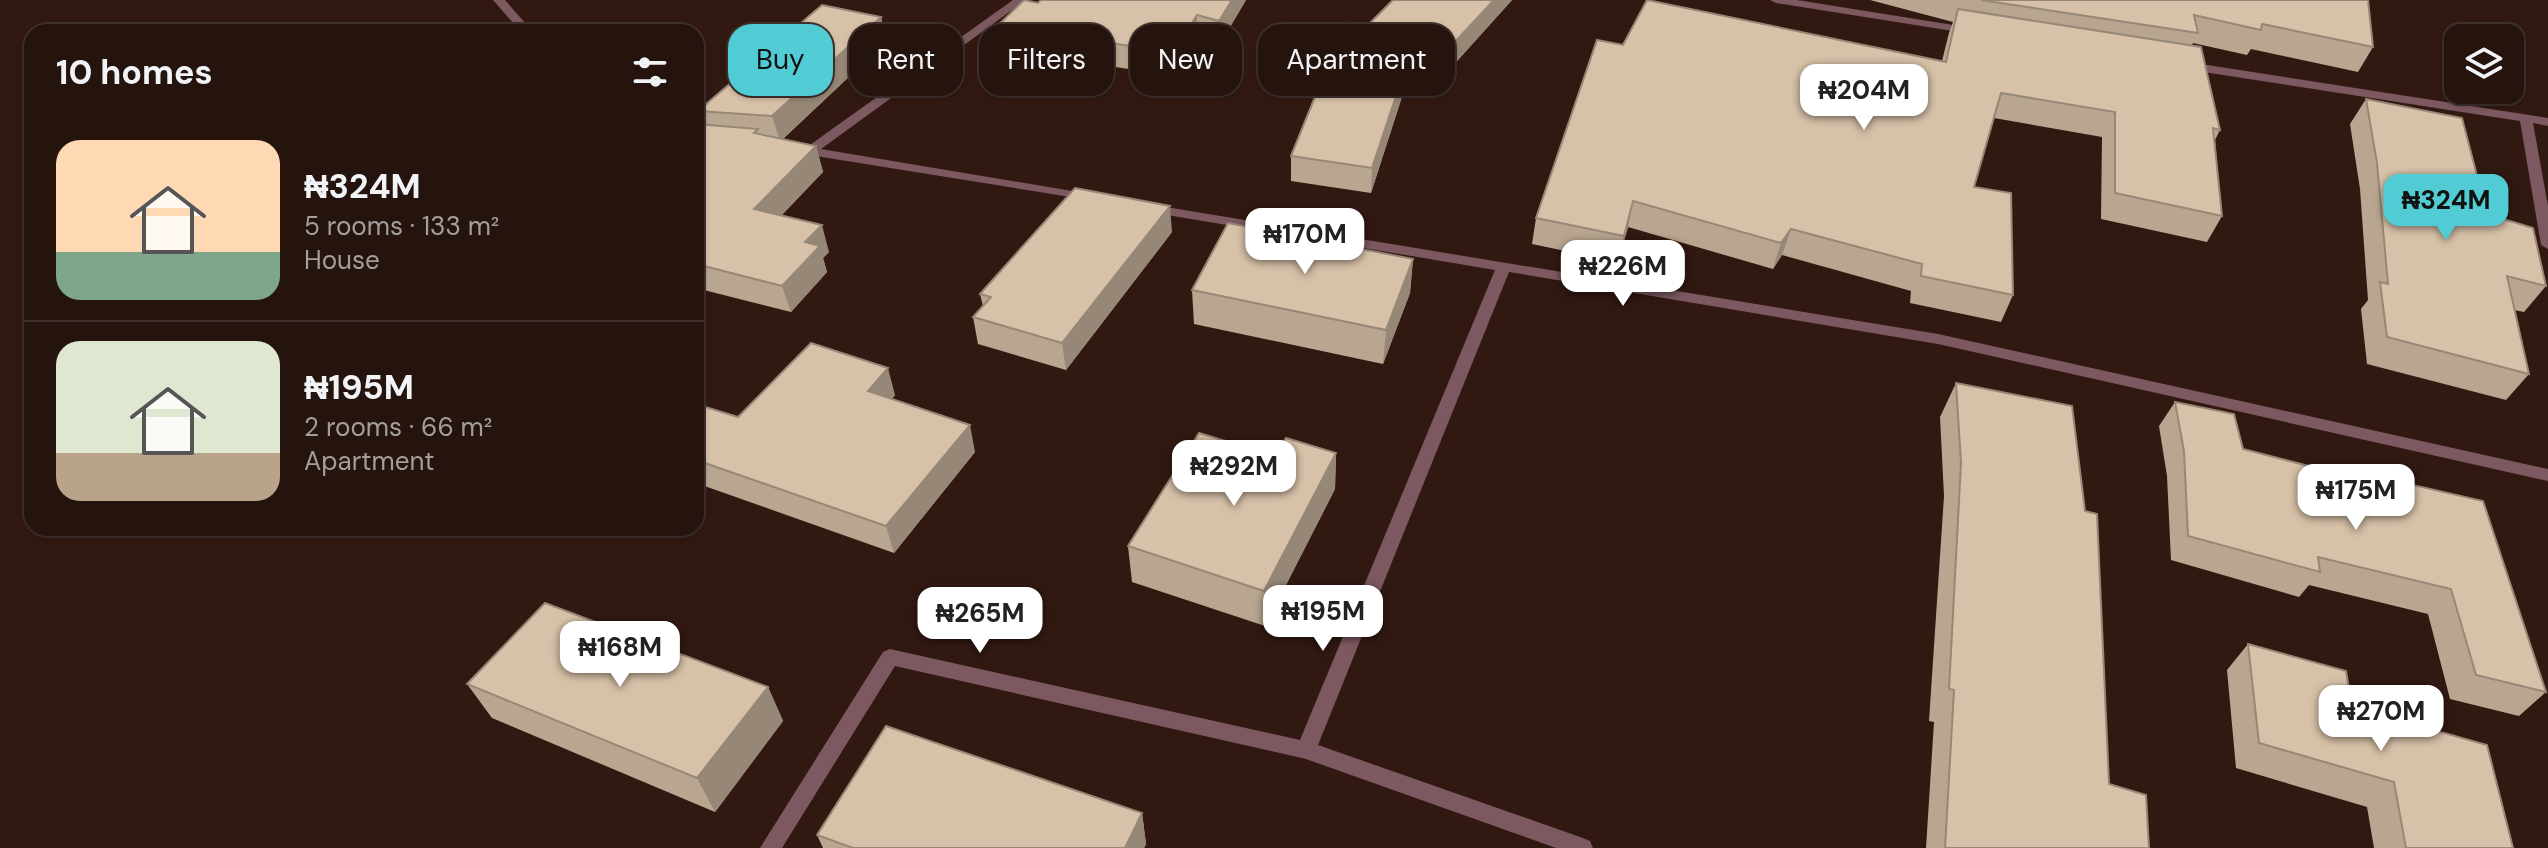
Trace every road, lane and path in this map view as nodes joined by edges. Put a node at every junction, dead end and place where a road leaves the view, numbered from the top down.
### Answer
1 (499, 0) edge
2 (1020, 0) edge
3 (1776, 0) edge
4 (520, 24) edge
5 (1979, 32) edge
6 (2182, 65) edge
7 (2526, 119) junction
8 (2548, 122) edge
9 (782, 148) edge
10 (811, 150) junction
11 (2548, 245) edge
12 (1503, 269) junction
13 (2548, 475) edge
14 (1306, 750) junction
15 (770, 848) edge
16 (1583, 848) edge

1 - 4 street
2 - 10 street
3 - 5 street
6 - 7 street
7 - 8 street
7 - 11 street
9 - 10 street
10 - 12 street
12 - 13 street
12 - 14 street
14 - 15 street
14 - 16 street

